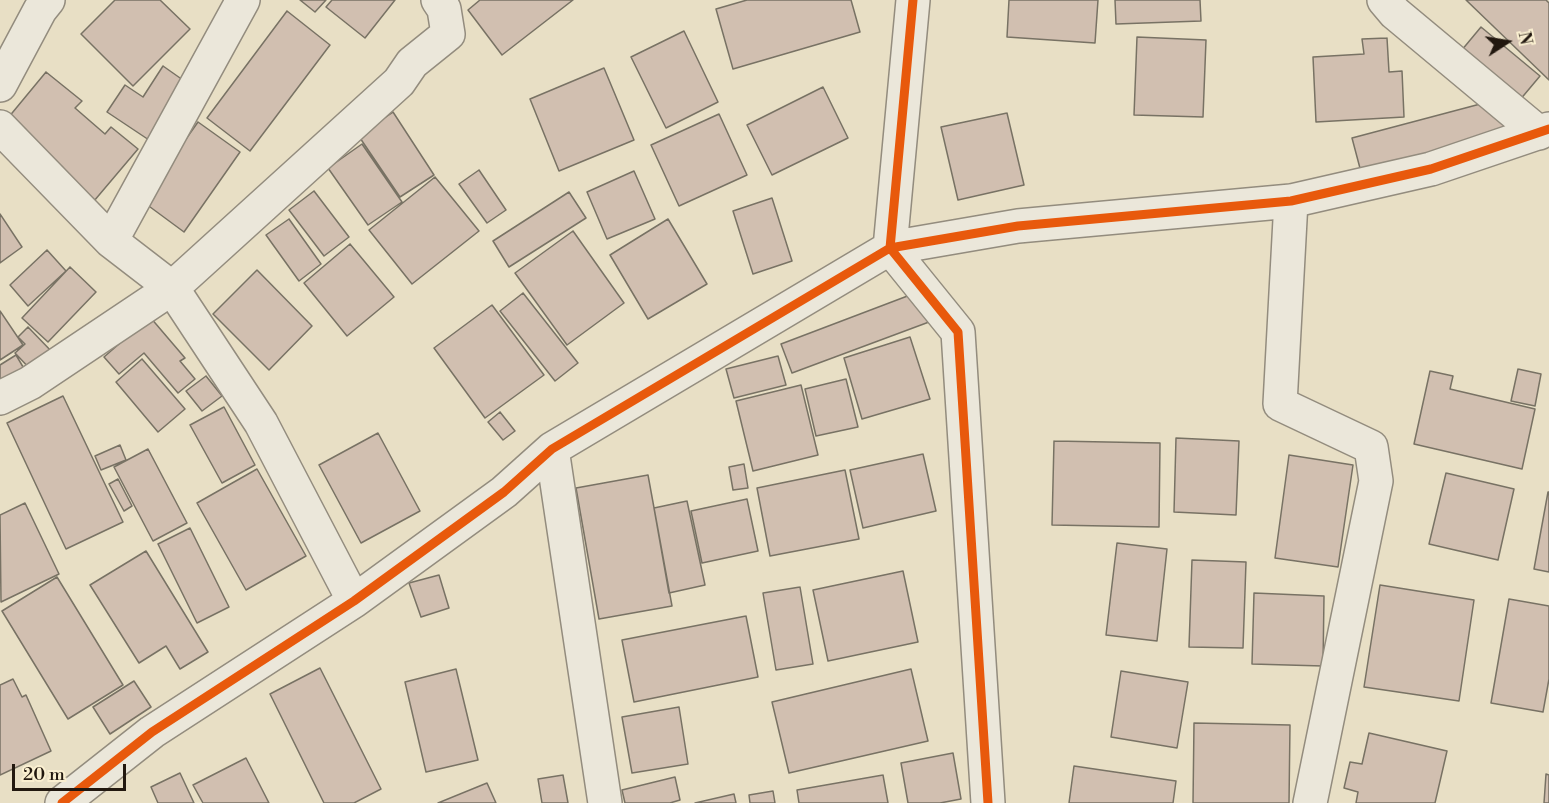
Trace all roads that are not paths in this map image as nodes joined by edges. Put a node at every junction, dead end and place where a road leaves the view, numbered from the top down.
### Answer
1 (48, 0) edge
2 (438, 0) edge
3 (913, 0) edge
4 (1384, 0) edge
5 (236, 3) edge
6 (0, 85) edge
7 (0, 127) edge
8 (1544, 131) edge
9 (1291, 201) junction
10 (111, 241) junction
11 (890, 248) junction
12 (172, 288) junction
13 (0, 398) edge
14 (552, 449) junction
15 (354, 601) junction
16 (62, 803) edge
17 (605, 803) edge
18 (988, 803) edge
19 (1310, 803) edge

1 - 6 street
2 - 12 street
3 - 11 street
4 - 8 street
5 - 10 street
7 - 10 street
8 - 9 street
9 - 11 street
9 - 19 street
10 - 12 street
11 - 14 street
11 - 18 street
12 - 13 street
12 - 15 street
14 - 15 street
14 - 17 street
15 - 16 street

